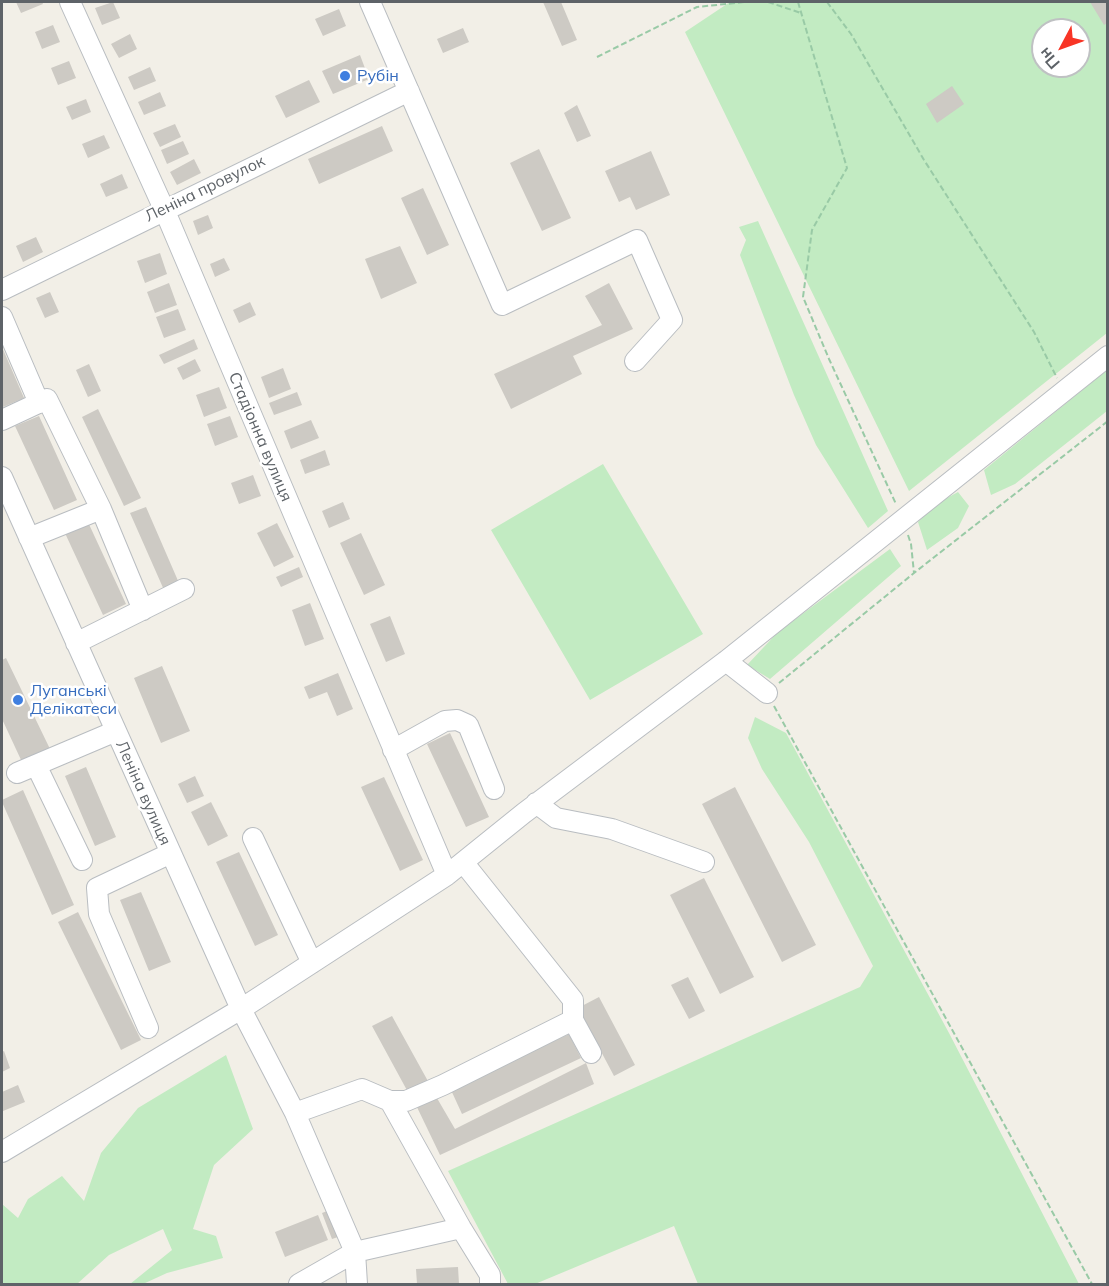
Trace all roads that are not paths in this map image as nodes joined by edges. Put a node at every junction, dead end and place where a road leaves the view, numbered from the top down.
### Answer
1 (70, 2) edge
2 (370, 2) edge
3 (409, 91) junction
4 (164, 209) junction
5 (2, 290) edge
6 (2, 317) edge
7 (1107, 356) edge
8 (635, 361) dead end
9 (39, 403) junction
10 (2, 420) edge
11 (2, 477) edge
12 (102, 509) junction
13 (29, 538) junction
14 (184, 589) dead end
15 (143, 610) junction
16 (76, 644) junction
17 (726, 662) junction
18 (767, 693) road end
19 (116, 731) junction
20 (393, 750) junction
21 (36, 765) junction
22 (17, 773) dead end
23 (494, 789) dead end
24 (536, 803) junction
25 (254, 838) dead end
26 (171, 853) junction
27 (82, 860) dead end
28 (463, 862) junction
29 (704, 862) dead end
30 (447, 875) junction
31 (312, 963) junction
32 (241, 1009) junction
33 (573, 1020) junction
34 (148, 1028) dead end
35 (591, 1053) dead end
36 (390, 1101) junction
37 (295, 1113) junction
38 (2, 1152) edge
39 (461, 1228) junction
40 (355, 1252) junction
41 (298, 1284) edge
42 (357, 1284) edge
43 (490, 1284) edge

1 - 4 street, Стадіонна вулиця
2 - 3 street
3 - 4 street, Леніна провулок
3 - 8 street
4 - 5 street, Леніна провулок
4 - 20 street, Стадіонна вулиця
6 - 9 street
7 - 17 street
9 - 10 street
9 - 12 street
11 - 13 street, Леніна вулиця
12 - 13 street
12 - 15 street
13 - 16 street, Леніна вулиця
14 - 15 street
15 - 16 street
16 - 19 street, Леніна вулиця
17 - 18 street
17 - 24 street
19 - 21 street
19 - 26 street, Леніна вулиця
20 - 23 street
20 - 30 street, Стадіонна вулиця
21 - 22 street
21 - 27 street
24 - 28 street
24 - 29 street
25 - 31 street
26 - 32 street, Леніна вулиця
26 - 34 street
28 - 30 street
28 - 33 street
30 - 31 street
31 - 32 street
32 - 37 street, Леніна вулиця
32 - 38 street
33 - 35 street
33 - 36 street
36 - 37 street
36 - 39 street
37 - 40 street, Леніна вулиця
39 - 40 street
39 - 43 street
40 - 41 street
40 - 42 street, Леніна вулиця

